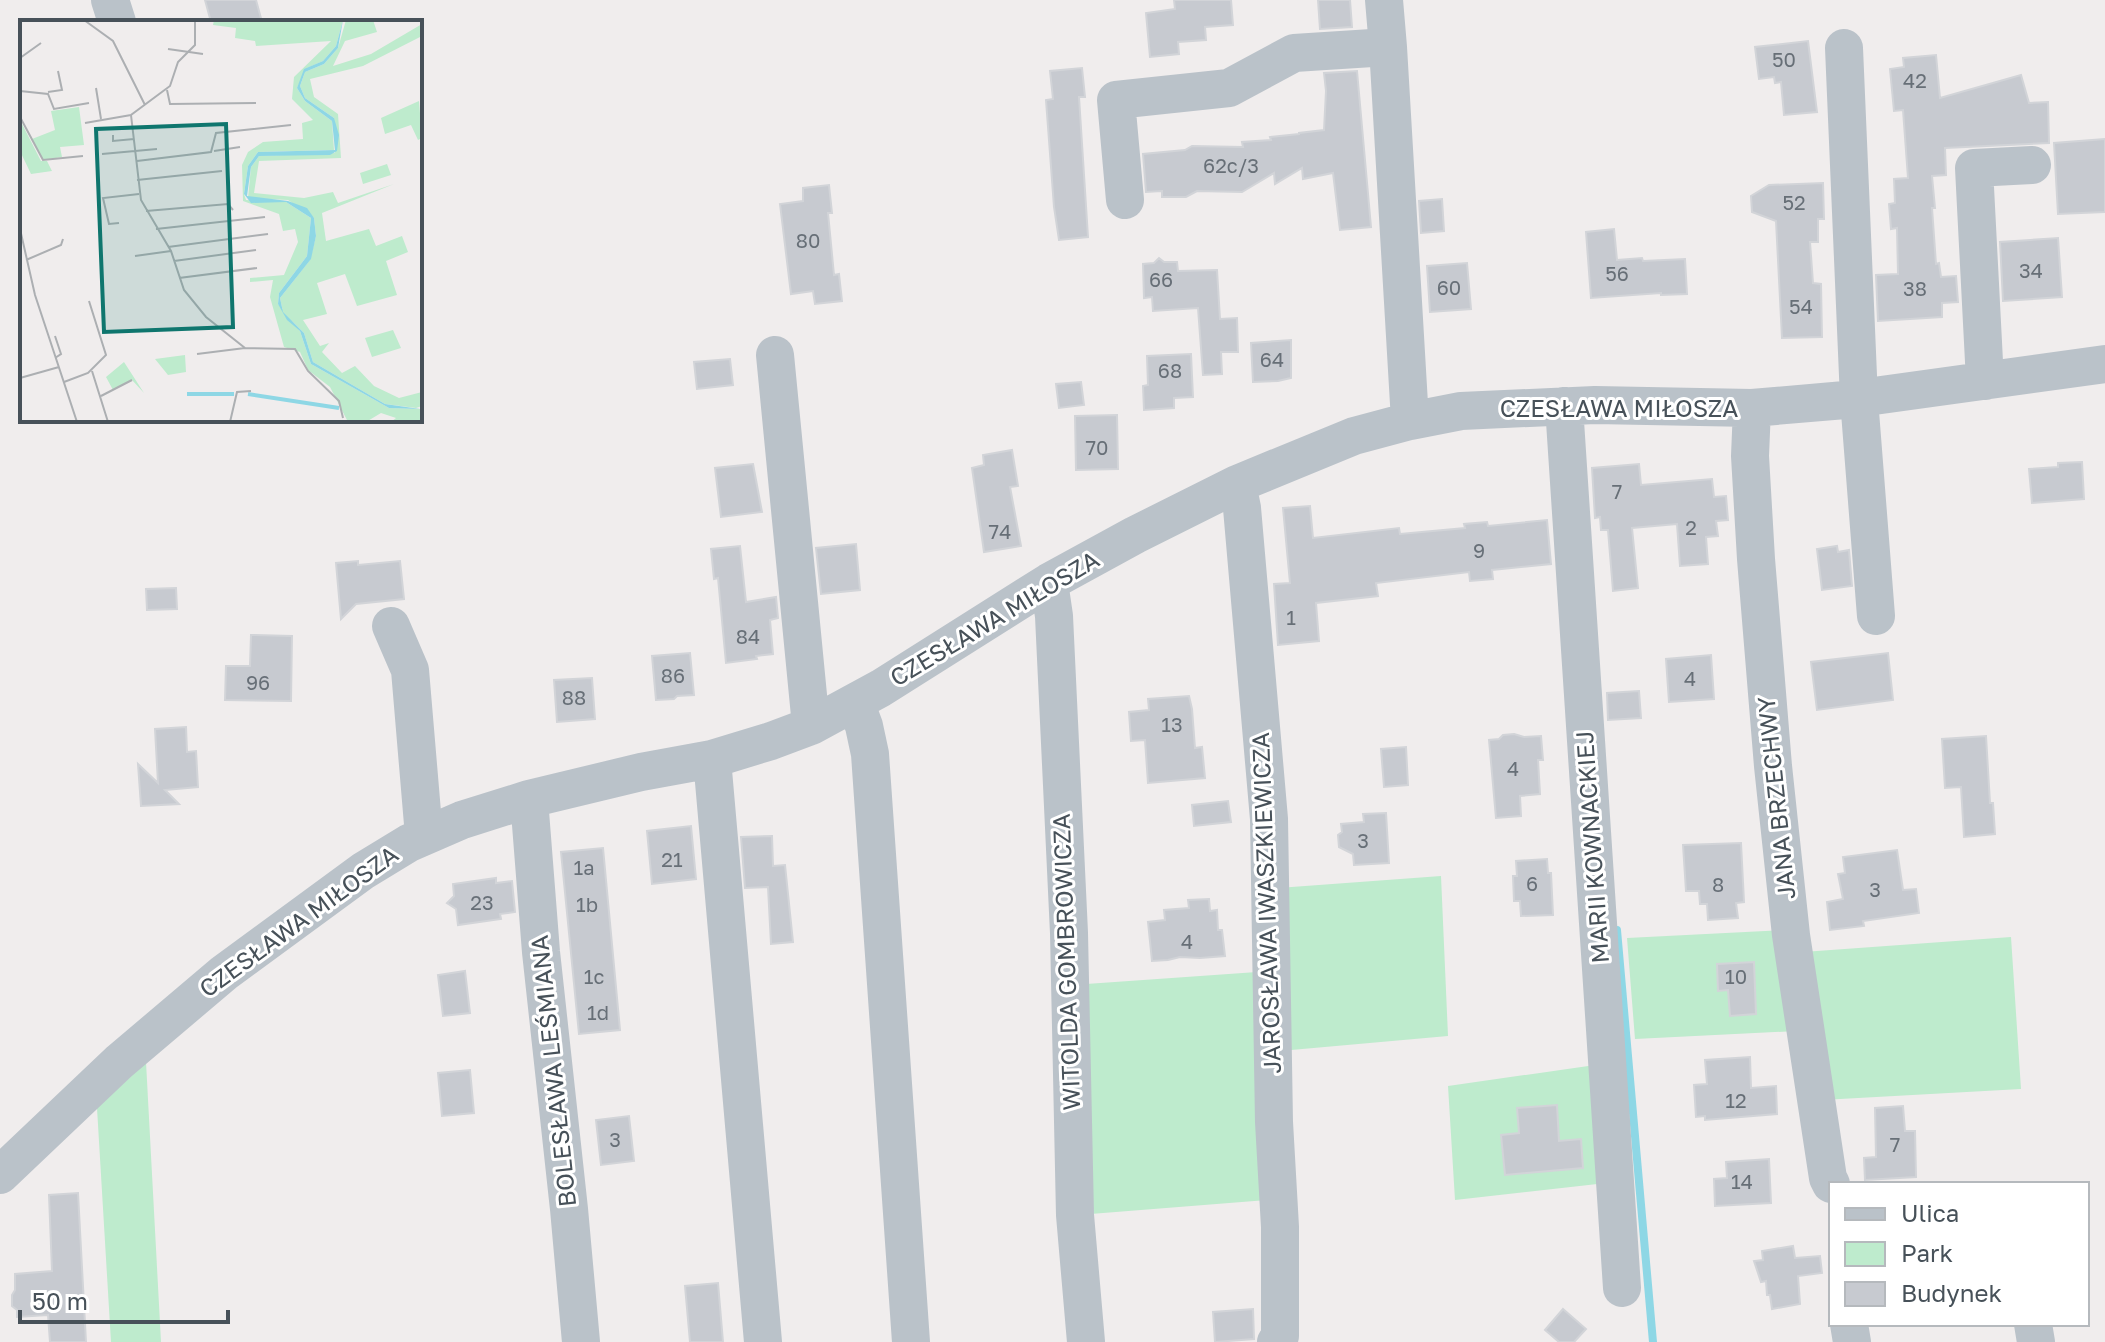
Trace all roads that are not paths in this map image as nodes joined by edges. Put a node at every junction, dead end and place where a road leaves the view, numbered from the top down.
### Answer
1 (110, 0) edge
2 (1384, 0) edge
3 (116, 20) edge
4 (1388, 47) junction
5 (1844, 48) dead end
6 (2032, 165) dead end
7 (1125, 200) dead end
8 (775, 355) dead end
9 (2105, 364) edge
10 (1985, 381) junction
11 (1859, 399) junction
12 (1564, 406) junction
13 (1752, 408) junction
14 (1410, 421) junction
15 (1237, 484) junction
16 (1049, 582) junction
17 (1876, 616) dead end
18 (391, 626) dead end
19 (855, 702) junction
20 (811, 726) junction
21 (712, 759) junction
22 (529, 799) junction
23 (424, 836) junction
24 (0, 1175) edge
25 (1830, 1182) edge
26 (1622, 1288) dead end
27 (581, 1342) edge
28 (763, 1342) edge
29 (911, 1342) edge
30 (1086, 1342) edge
31 (1276, 1342) edge

1 - 3 street
2 - 4 street
4 - 7 street
4 - 14 street
5 - 11 street
6 - 10 street
8 - 20 street
9 - 10 street, CZESŁAWA MIŁOSZA
10 - 11 street, CZESŁAWA MIŁOSZA
11 - 13 street, CZESŁAWA MIŁOSZA
11 - 17 street
12 - 13 street, CZESŁAWA MIŁOSZA
12 - 14 street, CZESŁAWA MIŁOSZA
12 - 26 street, MARII KOWNACKIEJ
13 - 25 street, JANA BRZECHWY
14 - 15 street, CZESŁAWA MIŁOSZA
15 - 16 street, CZESŁAWA MIŁOSZA
15 - 31 street, JAROSŁAWA IWASZKIEWICZA
16 - 19 street, CZESŁAWA MIŁOSZA
16 - 30 street, WITOLDA GOMBROWICZA
18 - 23 street
19 - 20 street, CZESŁAWA MIŁOSZA
19 - 29 street
20 - 21 street, CZESŁAWA MIŁOSZA
21 - 22 street, CZESŁAWA MIŁOSZA
21 - 28 street
22 - 23 street, CZESŁAWA MIŁOSZA
22 - 27 street, BOLESŁAWA LEŚMIANA
23 - 24 street, CZESŁAWA MIŁOSZA

